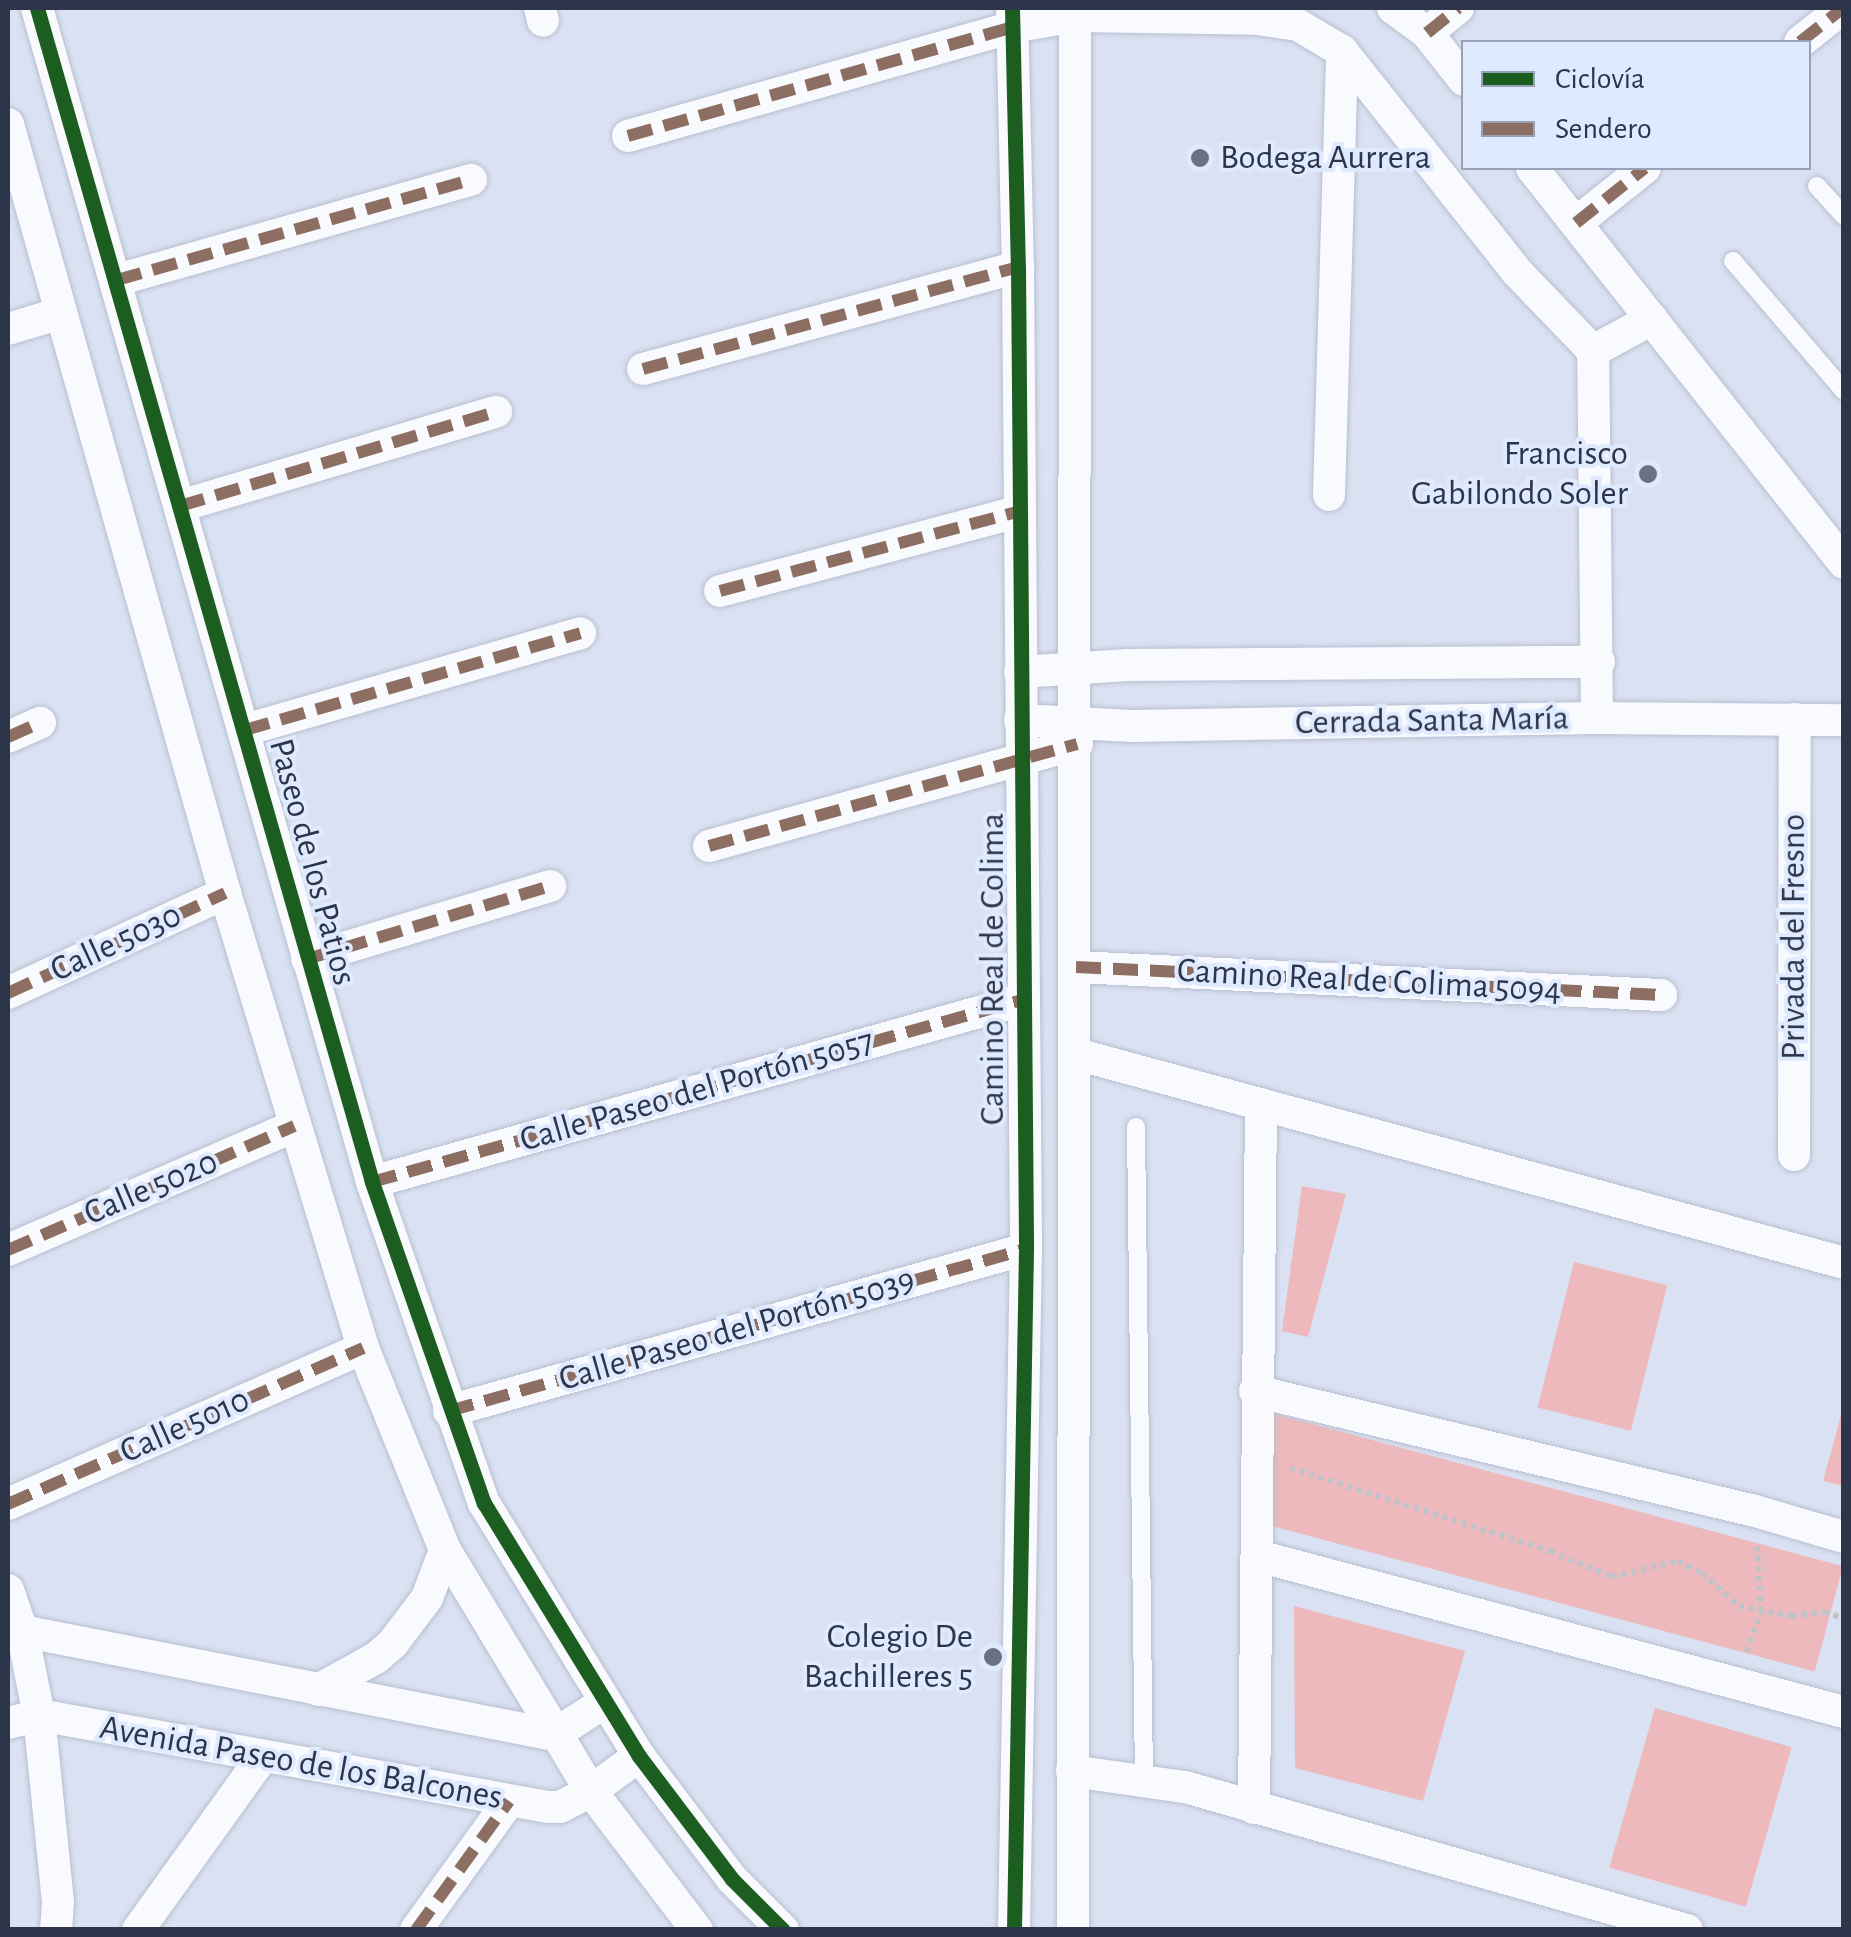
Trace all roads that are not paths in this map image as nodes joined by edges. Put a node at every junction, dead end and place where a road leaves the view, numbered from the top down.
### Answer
1 (37, 8) edge
2 (1393, 8) edge
3 (1458, 8) edge
4 (1843, 8) edge
5 (1075, 12) edge
6 (1012, 17) edge
7 (1427, 33) junction
8 (1803, 40) edge
9 (1342, 51) junction
10 (1461, 76) edge
11 (8, 124) edge
12 (628, 136) dead end
13 (1534, 170) edge
14 (1642, 170) edge
15 (471, 180) dead end
16 (1817, 186) dead end
17 (1844, 216) edge
18 (1576, 223) junction
19 (1733, 261) dead end
20 (1018, 267) junction
21 (116, 280) junction
22 (61, 314) junction
23 (1652, 320) junction
24 (8, 329) edge
25 (1593, 351) junction
26 (643, 369) dead end
27 (1844, 391) edge
28 (496, 412) dead end
29 (1329, 495) dead end
30 (180, 506) junction
31 (1020, 511) junction
32 (1844, 563) edge
33 (720, 591) dead end
34 (580, 632) dead end
35 (1599, 662) junction
36 (1078, 669) junction
37 (1020, 672) junction
38 (1597, 718) junction
39 (1794, 718) junction
40 (1020, 720) junction
41 (1844, 720) edge
42 (40, 723) dead end
43 (245, 730) junction
44 (1077, 733) junction
45 (8, 737) edge
46 (1022, 756) junction
47 (709, 846) dead end
48 (550, 886) dead end
49 (225, 893) junction
50 (307, 959) junction
51 (1076, 967) junction
52 (8, 992) edge
53 (1661, 995) dead end
54 (1022, 1000) junction
55 (1076, 1054) junction
56 (1261, 1104) junction
57 (294, 1126) junction
58 (1136, 1127) dead end
59 (1794, 1155) dead end
60 (372, 1182) junction
61 (1026, 1249) junction
62 (8, 1250) edge
63 (1844, 1262) edge
64 (362, 1348) junction
65 (1255, 1391) junction
66 (449, 1411) junction
67 (8, 1504) edge
68 (1844, 1537) edge
69 (445, 1550) junction
70 (1258, 1556) junction
71 (8, 1590) edge
72 (15, 1633) edge
73 (318, 1690) junction
74 (1018, 1693) junction
75 (1072, 1694) junction
76 (602, 1703) junction
77 (1844, 1712) edge
78 (23, 1719) edge
79 (554, 1735) junction
80 (639, 1756) junction
81 (262, 1759) junction
82 (1072, 1770) junction
83 (1144, 1782) junction
84 (591, 1791) junction
85 (509, 1801) junction
86 (1254, 1808) junction
87 (56, 1930) edge
88 (138, 1930) edge
89 (416, 1930) edge
90 (697, 1930) edge
91 (783, 1930) edge
92 (1014, 1930) edge
93 (1073, 1930) edge
94 (1687, 1930) edge

1 - 21 street, Paseo de los Patios
2 - 7 street
3 - 7 street
4 - 8 street
5 - 6 street
5 - 9 street
5 - 36 street
6 - 12 street
6 - 20 street, Camino Real de Colima
7 - 10 street
9 - 25 street
9 - 29 street
11 - 22 street
13 - 18 street
14 - 18 street
15 - 21 street
16 - 17 lane
18 - 23 street
19 - 27 lane
20 - 26 street
20 - 31 street, Camino Real de Colima
21 - 30 street, Paseo de los Patios
22 - 24 street
22 - 49 street
23 - 25 street
23 - 32 street
25 - 35 street
28 - 30 street
30 - 43 street, Paseo de los Patios
31 - 33 street
31 - 37 street, Camino Real de Colima
34 - 43 street
35 - 36 street, Cerrada Santa María
35 - 38 street
36 - 37 street, Cerrada Santa María
36 - 44 street
37 - 40 street, Camino Real de Colima
38 - 39 street, Cerrada Santa María
38 - 44 street, Cerrada Santa María
39 - 41 street, Cerrada Santa María
39 - 59 street, Privada del Fresno
40 - 44 street, Cerrada Santa María
40 - 46 street, Camino Real de Colima
42 - 45 street
43 - 50 street, Paseo de los Patios
44 - 46 street
44 - 51 street
46 - 47 street
46 - 54 street, Camino Real de Colima
48 - 50 street
49 - 52 street, Calle 5030
49 - 57 street
50 - 60 street, Paseo de los Patios
51 - 53 street, Camino Real de Colima 5094
51 - 55 street
54 - 60 street, Calle Paseo del Portón 5057
54 - 61 street, Camino Real de Colima
55 - 56 street
55 - 75 street
56 - 63 street
56 - 65 street
57 - 62 street, Calle 5020
57 - 64 street
58 - 83 lane
60 - 66 street, Paseo de los Patios
61 - 66 street, Calle Paseo del Portón 5039
61 - 74 street, Camino Real de Colima
64 - 67 street, Calle 5010
64 - 69 street
65 - 68 street
65 - 70 street
66 - 76 street, Paseo de los Patios
69 - 73 street
69 - 79 street
70 - 77 street
70 - 86 street
71 - 72 street
72 - 73 street, Avenida Paseo de los Balcones
72 - 78 street
73 - 79 street, Avenida Paseo de los Balcones
74 - 75 street
74 - 92 street, Camino Real de Colima
75 - 82 street
76 - 79 street
76 - 80 street
78 - 81 street, Avenida Paseo de los Balcones
78 - 87 street
79 - 84 street
80 - 84 street, Avenida Paseo de los Balcones
80 - 91 street
81 - 85 street, Avenida Paseo de los Balcones
81 - 88 street
82 - 83 street
82 - 93 street
83 - 86 street
84 - 85 street, Avenida Paseo de los Balcones
84 - 90 street
85 - 89 street
86 - 94 street

